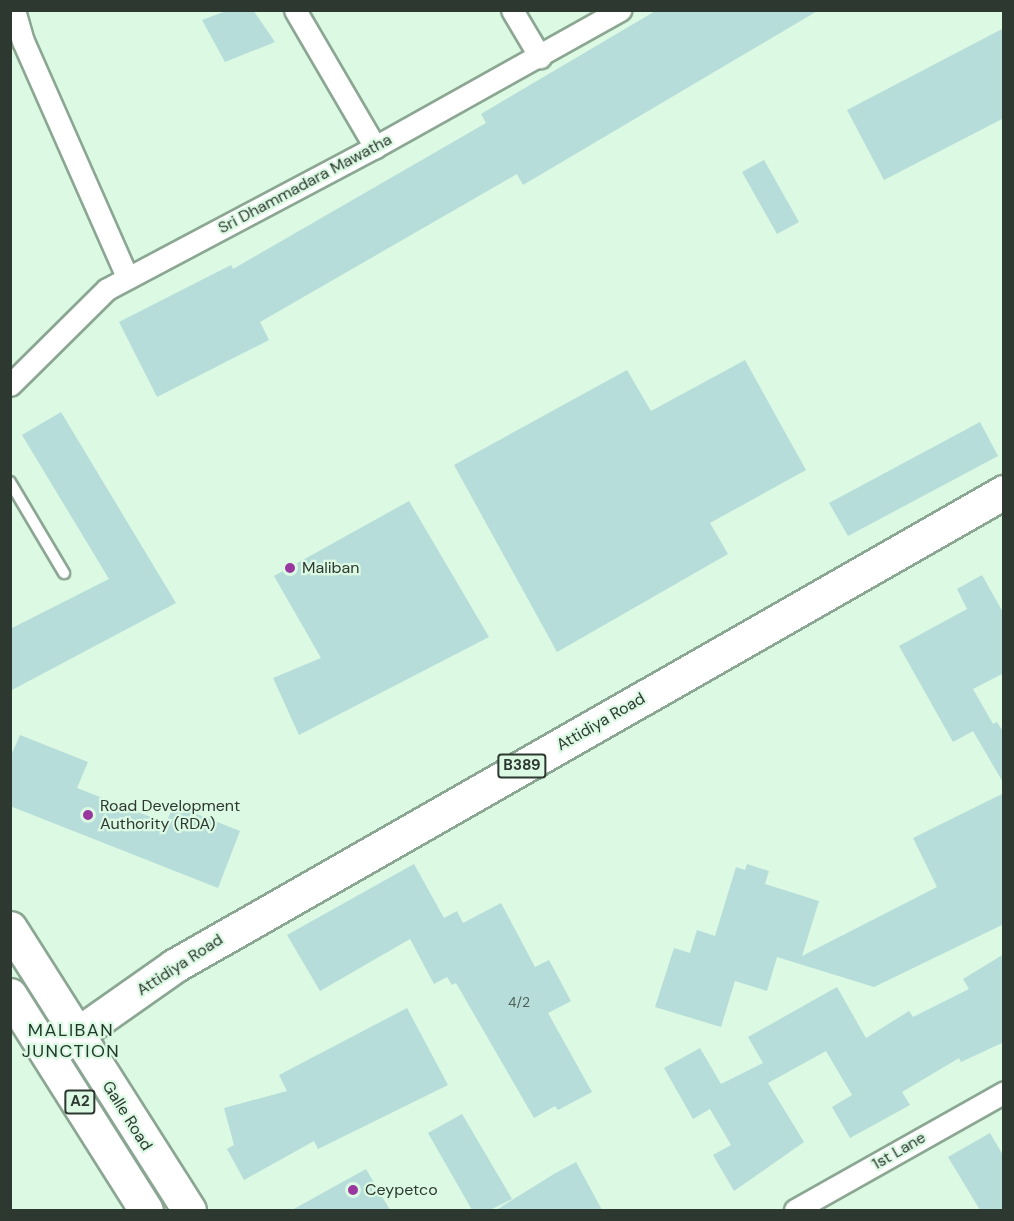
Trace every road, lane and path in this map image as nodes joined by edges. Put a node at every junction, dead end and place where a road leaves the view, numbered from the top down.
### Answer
1 (14, 10) edge
2 (295, 10) edge
3 (512, 10) edge
4 (620, 10) edge
5 (540, 57) junction
6 (375, 147) junction
7 (127, 277) junction
8 (10, 385) edge
9 (10, 482) edge
10 (1004, 492) edge
11 (64, 573) dead end
12 (10, 928) edge
13 (10, 994) edge
14 (79, 1036) junction
15 (50, 1053) junction
16 (1004, 1092) edge
17 (146, 1210) edge
18 (189, 1210) edge
19 (795, 1210) edge

1 - 7 street
2 - 6 street
3 - 5 street
4 - 5 street, Sri Dhammadara Mawatha
5 - 6 street, Sri Dhammadara Mawatha
6 - 7 street, Sri Dhammadara Mawatha
7 - 8 street, Sri Dhammadara Mawatha
9 - 11 lane
10 - 14 main road, Attidiya Road / B389
12 - 14 main road, Galle Road / A2
13 - 15 main road, Galle Road / A2
14 - 15 main road, Attidiya Road / B389
14 - 18 main road, Galle Road / A2
15 - 17 main road, Galle Road / A2
16 - 19 street, 1st Lane

